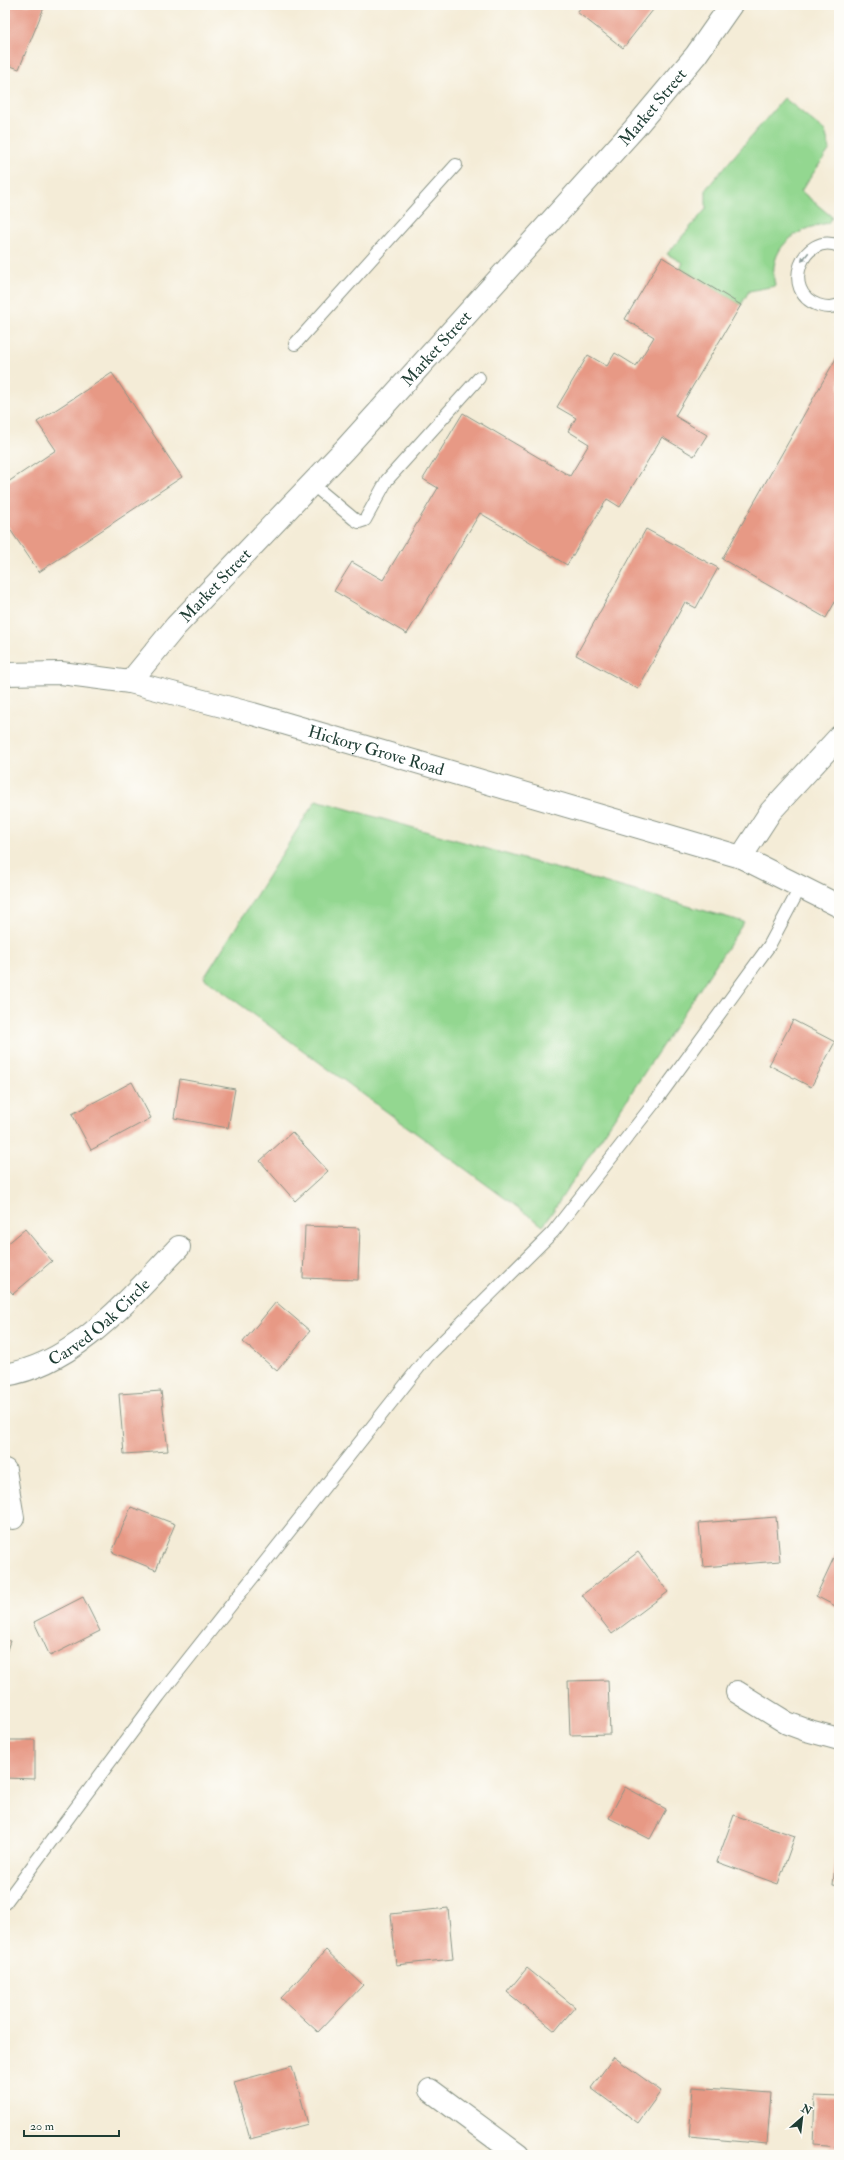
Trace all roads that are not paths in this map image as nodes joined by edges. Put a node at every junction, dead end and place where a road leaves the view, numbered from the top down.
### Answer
1 (731, 5) edge
2 (456, 165) dead end
3 (839, 246) edge
4 (839, 305) edge
5 (295, 344) dead end
6 (479, 378) dead end
7 (312, 484) junction
8 (5, 674) edge
9 (130, 682) junction
10 (839, 737) edge
11 (741, 857) junction
12 (801, 886) junction
13 (839, 906) edge
14 (179, 1247) dead end
15 (5, 1375) edge
16 (5, 1470) edge
17 (13, 1518) dead end
18 (737, 1692) dead end
19 (839, 1739) edge
20 (5, 1903) edge
21 (430, 2090) dead end
22 (518, 2155) edge

1 - 7 street, Market Street
2 - 5 lane
3 -> 4 lane
6 - 7 lane
7 - 9 street, Market Street
8 - 9 street, Hickory Grove Road
9 - 11 street, Hickory Grove Road
10 - 11 street
11 - 12 street, Hickory Grove Road
12 - 13 street, Hickory Grove Road
12 - 20 lane
14 - 15 street, Carved Oak Circle
16 - 17 street
18 - 19 street
21 - 22 street

